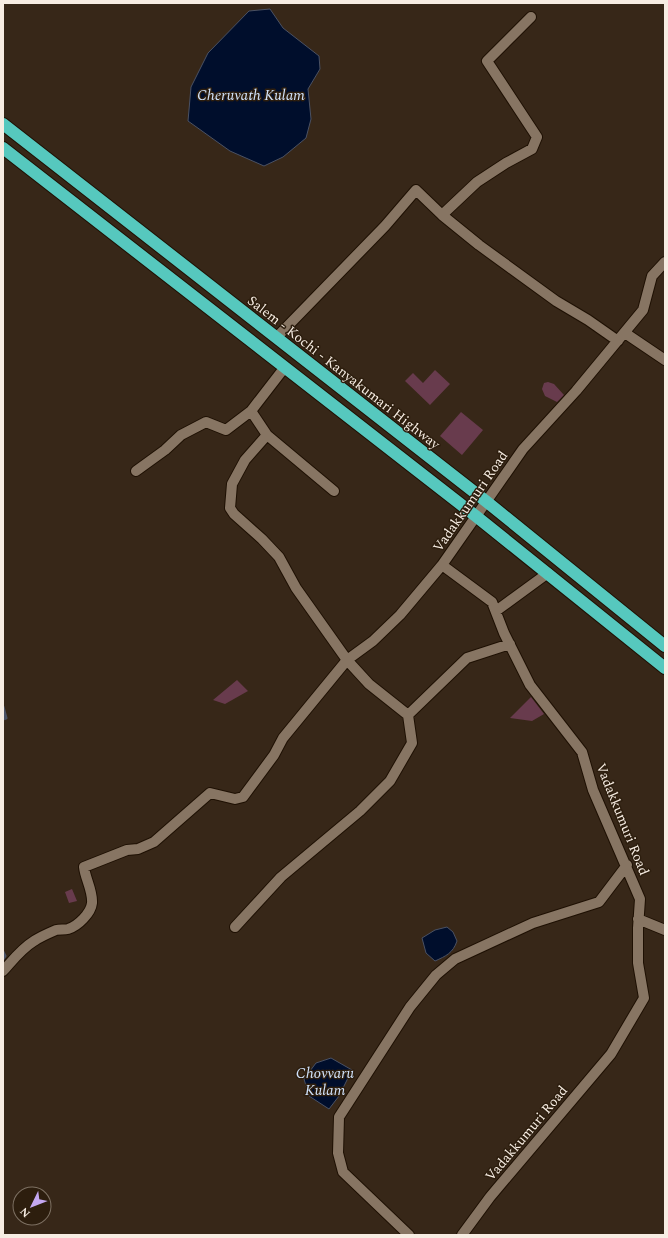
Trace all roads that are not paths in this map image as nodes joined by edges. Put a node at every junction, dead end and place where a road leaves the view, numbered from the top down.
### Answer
1 (531, 17) dead end
2 (3, 124) edge
3 (4, 150) edge
4 (442, 215) junction
5 (665, 262) edge
6 (625, 332) junction
7 (277, 337) junction
8 (618, 341) junction
9 (665, 360) edge
10 (285, 367) junction
11 (251, 411) junction
12 (267, 435) junction
13 (136, 470) dead end
14 (334, 491) dead end
15 (487, 502) junction
16 (477, 517) junction
17 (442, 565) junction
18 (548, 573) junction
19 (496, 611) junction
20 (510, 644) junction
21 (665, 646) edge
22 (347, 660) junction
23 (665, 668) edge
24 (408, 715) junction
25 (627, 865) junction
26 (638, 919) junction
27 (235, 926) dead end
28 (665, 930) edge
29 (3, 971) edge
30 (409, 1235) edge
31 (462, 1235) edge

1 - 4 street
2 - 7 highway, Salem - Kochi - Kanyakumari Highway
3 - 10 highway
4 - 7 street
4 - 8 street
5 - 6 street, Vadakkumuri Road
6 - 8 street, Vadakkumuri Road
6 - 9 street
7 - 15 highway, Salem - Kochi - Kanyakumari Highway
8 - 15 street, Vadakkumuri Road
10 - 11 street
10 - 16 highway
11 - 12 street
11 - 13 street
12 - 14 street
12 - 22 street
15 - 16 street, Vadakkumuri Road
15 - 21 highway, Salem - Kochi - Kanyakumari Highway
16 - 17 street, Vadakkumuri Road
16 - 18 highway
17 - 19 street, Vadakkumuri Road
17 - 22 street
18 - 19 street
18 - 23 highway
19 - 20 street, Vadakkumuri Road
20 - 24 street
20 - 25 street, Vadakkumuri Road
22 - 24 street
22 - 29 street
24 - 27 street
25 - 26 street, Vadakkumuri Road
25 - 30 street
26 - 28 street
26 - 31 street, Vadakkumuri Road

